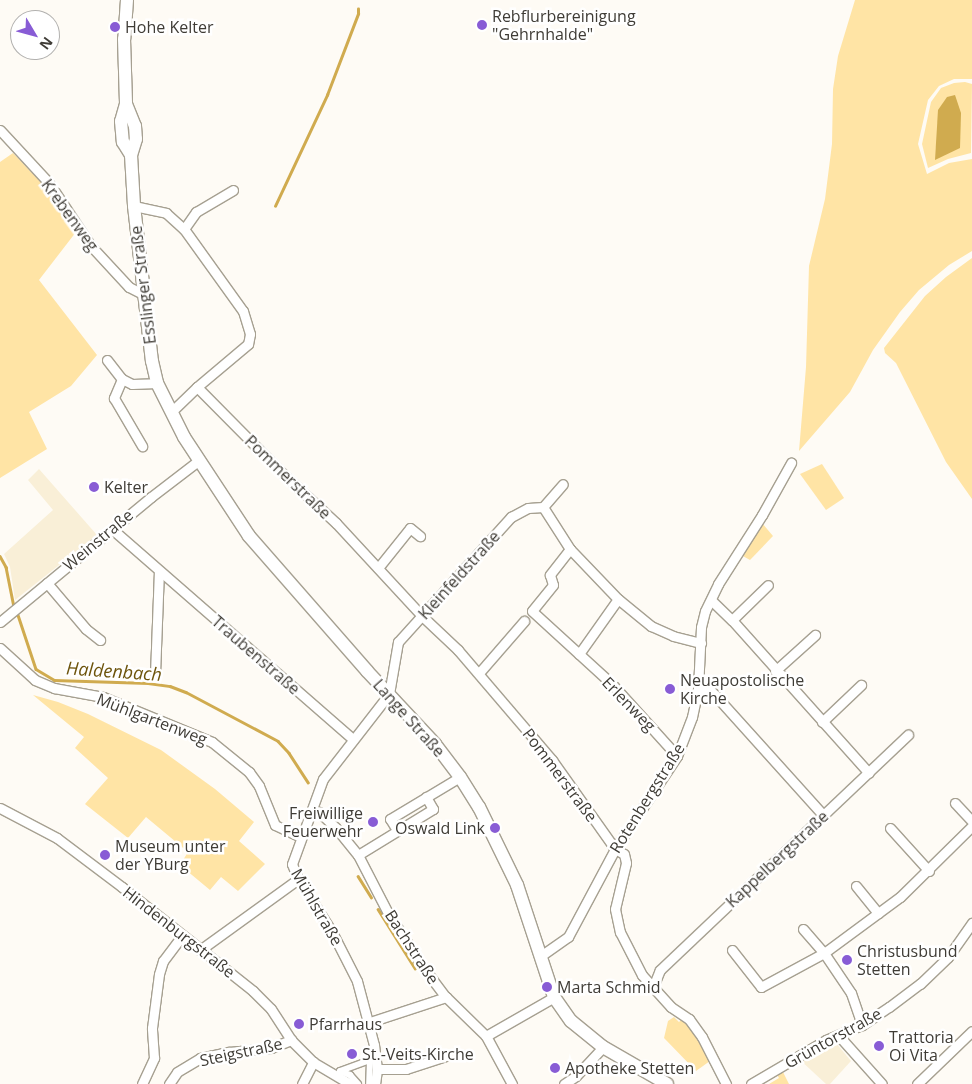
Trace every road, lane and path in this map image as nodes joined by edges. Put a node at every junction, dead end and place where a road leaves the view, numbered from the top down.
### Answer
1 (127, 0) edge
2 (0, 130) edge
3 (233, 190) dead end
4 (134, 206) junction
5 (184, 230) junction
6 (143, 294) junction
7 (107, 360) dead end
8 (122, 379) junction
9 (156, 383) junction
10 (197, 386) junction
11 (171, 412) junction
12 (142, 446) dead end
13 (198, 461) junction
14 (790, 463) dead end
15 (563, 484) dead end
16 (543, 507) junction
17 (112, 530) junction
18 (420, 536) dead end
19 (570, 549) junction
20 (378, 568) junction
21 (159, 572) junction
22 (47, 583) junction
23 (768, 585) dead end
24 (618, 599) junction
25 (711, 600) junction
26 (422, 616) junction
27 (732, 620) junction
28 (524, 621) dead end
29 (0, 622) edge
30 (815, 635) dead end
31 (100, 640) dead end
32 (701, 643) junction
33 (0, 648) edge
34 (579, 654) junction
35 (775, 671) junction
36 (479, 673) junction
37 (155, 674) dead end
38 (861, 685) dead end
39 (698, 688) junction
40 (389, 694) junction
41 (822, 722) junction
42 (908, 735) dead end
43 (352, 739) junction
44 (677, 756) junction
45 (869, 773) junction
46 (460, 777) junction
47 (426, 797) junction
48 (955, 803) dead end
49 (0, 808) edge
50 (312, 810) junction
51 (824, 816) junction
52 (972, 821) edge
53 (972, 826) edge
54 (890, 828) dead end
55 (397, 830) junction
56 (301, 836) junction
57 (615, 850) junction
58 (358, 855) junction
59 (928, 871) junction
60 (298, 879) junction
61 (856, 886) dead end
62 (878, 913) junction
63 (972, 922) edge
64 (804, 929) dead end
65 (182, 936) junction
66 (200, 950) junction
67 (732, 950) dead end
68 (824, 953) junction
69 (542, 955) junction
70 (653, 988) junction
71 (446, 997) junction
72 (554, 997) junction
73 (371, 1022) junction
74 (862, 1025) junction
75 (972, 1031) edge
76 (486, 1036) junction
77 (839, 1036) junction
78 (291, 1040) junction
79 (603, 1048) junction
80 (446, 1056) dead end
81 (313, 1062) junction
82 (377, 1069) junction
83 (142, 1084) edge
84 (169, 1084) edge
85 (302, 1084) edge
86 (350, 1084) edge
87 (358, 1084) edge
88 (369, 1084) edge
89 (375, 1084) edge
90 (512, 1084) edge
91 (564, 1084) edge
92 (667, 1084) edge
93 (726, 1084) edge
94 (751, 1084) edge
95 (882, 1084) edge
96 (917, 1084) edge

1 - 4 main road, Esslinger Straße
2 - 6 street, Krebenweg
3 - 5 street
4 - 5 street
4 - 6 main road, Esslinger Straße
5 - 10 street
6 - 9 main road, Esslinger Straße
7 - 8 street
8 - 9 street
8 - 12 street
9 - 11 main road, Esslinger Straße
10 - 11 street
10 - 20 street, Pommerstraße
11 - 13 main road, Lange Straße
13 - 17 street, Weinstraße
13 - 40 main road, Lange Straße
14 - 25 street, Rotenbergstraße
15 - 16 street
16 - 19 street
16 - 26 street, Kleinfeldstraße
17 - 21 street, Traubenstraße
17 - 22 street, Weinstraße
18 - 20 street
19 - 24 street
19 - 34 street, Erlenweg
20 - 26 street, Pommerstraße
21 - 37 street
21 - 43 street, Traubenstraße
22 - 29 street, Weinstraße
22 - 31 street
23 - 27 street
24 - 32 street
24 - 34 street
25 - 27 street
25 - 32 street, Rotenbergstraße
26 - 36 street, Pommerstraße
26 - 40 street, Kleinfeldstraße
27 - 35 street
28 - 36 street
30 - 35 street
32 - 39 street, Rotenbergstraße
33 - 56 street, Mühlgartenweg
34 - 44 street, Erlenweg
35 - 41 street
36 - 57 street, Pommerstraße
38 - 41 street
39 - 44 street, Rotenbergstraße
39 - 51 street
40 - 43 street, Mühlstraße
40 - 46 main road, Lange Straße
41 - 45 street
42 - 45 street, Kappelbergstraße
43 - 50 street, Mühlstraße
44 - 57 street, Rotenbergstraße
45 - 51 street, Kappelbergstraße
46 - 47 street
46 - 69 main road, Lange Straße
47 - 55 street
47 - 55 street
48 - 52 street
49 - 65 street, Hindenburgstraße
50 - 56 street, Mühlstraße
50 - 58 street, Bachstraße
51 - 70 street, Kappelbergstraße
53 - 59 street
54 - 59 street
55 - 58 street
56 - 60 street, Mühlstraße
57 - 69 street, Rotenbergstraße
57 - 70 street, Pommerstraße
58 - 71 street, Bachstraße
59 - 62 street
60 - 66 street
60 - 73 street, Mühlstraße
61 - 62 street
62 - 68 street
63 - 74 street, Grüntorstraße
64 - 68 street
65 - 66 street, Hindenburgstraße
65 - 83 street
66 - 78 street, Hindenburgstraße
67 - 68 street
68 - 74 street
69 - 72 main road, Lange Straße
70 - 93 street, Pommerstraße
71 - 73 street
71 - 76 street, Bachstraße
72 - 76 street
72 - 79 main road, Lange Straße
73 - 82 street, Mühlstraße
74 - 77 street, Grüntorstraße
75 - 96 street
76 - 90 street, Bachstraße
77 - 94 street, Grüntorstraße
77 - 95 street
78 - 81 street, Hindenburgstraße
78 - 84 street, Steigstraße
79 - 91 street
79 - 92 main road, Lange Straße
80 - 82 street
81 - 85 street
81 - 86 street, Hindenburgstraße
82 - 89 street, Mühlstraße
87 - 88 street

